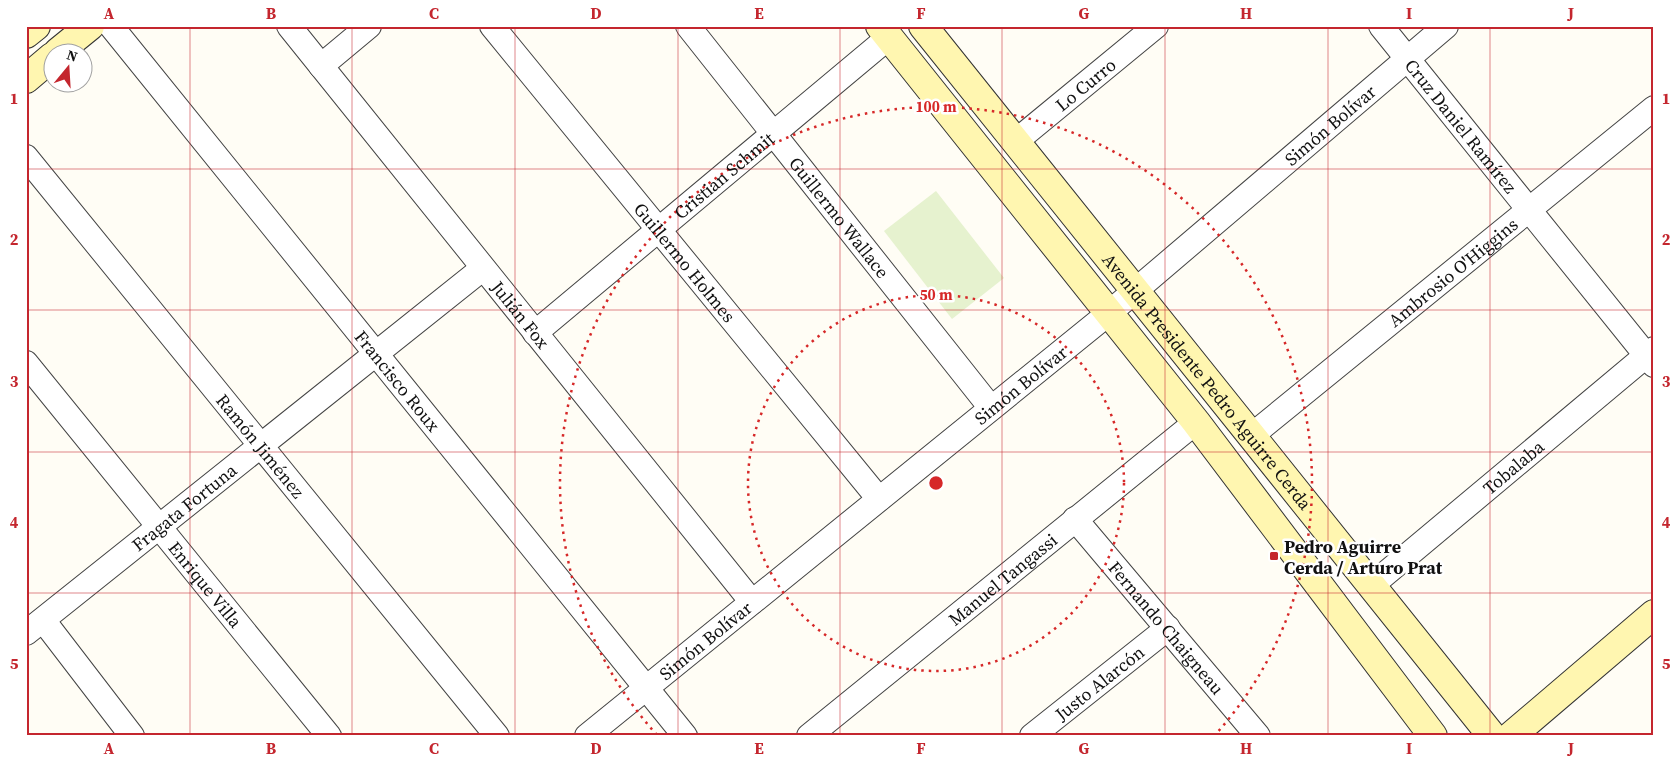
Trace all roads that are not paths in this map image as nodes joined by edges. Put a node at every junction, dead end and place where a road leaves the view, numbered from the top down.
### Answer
1 (36, 26) edge
2 (90, 26) edge
3 (111, 26) edge
4 (289, 26) edge
5 (369, 26) edge
6 (492, 26) edge
7 (688, 26) edge
8 (922, 26) edge
9 (1156, 26) edge
10 (1382, 26) edge
11 (1446, 26) edge
12 (885, 32) edge
13 (26, 34) edge
14 (70, 42) edge
15 (1408, 59) junction
16 (42, 65) edge
17 (321, 66) junction
18 (26, 79) edge
19 (1654, 108) edge
20 (774, 134) junction
21 (1015, 142) junction
22 (26, 157) edge
23 (1529, 209) junction
24 (660, 229) junction
25 (482, 269) junction
26 (1135, 290) junction
27 (1109, 313) junction
28 (535, 334) junction
29 (376, 356) junction
30 (1651, 356) edge
31 (26, 363) edge
32 (991, 408) junction
33 (1196, 422) junction
34 (1251, 436) junction
35 (261, 446) junction
36 (879, 499) junction
37 (1075, 520) junction
38 (159, 527) junction
39 (1372, 585) junction
40 (752, 602) junction
41 (1654, 614) edge
42 (34, 626) edge
43 (1168, 628) junction
44 (645, 688) junction
45 (132, 736) edge
46 (329, 736) edge
47 (497, 736) edge
48 (586, 736) edge
49 (684, 736) edge
50 (809, 736) edge
51 (1032, 736) edge
52 (1258, 736) edge
53 (1433, 736) edge
54 (1492, 736) edge
55 (1512, 736) edge

1 - 13 main road
2 - 14 main road
3 - 29 street, Francisco Roux
4 - 17 street, Julián Fox
5 - 17 street
6 - 24 street, Guillermo Holmes
7 - 20 street, Guillermo Wallace
8 - 21 main road, Avenida Presidente Pedro Aguirre Cerda
9 - 21 street, Lo Curro
10 - 15 street, Cruz Daniel Ramírez
11 - 15 street, Simón Bolívar
12 - 20 street, Cristian Schmit
12 - 27 main road, Avenida Presidente Pedro Aguirre Cerda
15 - 23 street, Cruz Daniel Ramírez
15 - 26 street, Simón Bolívar
16 - 18 main road
17 - 25 street, Julián Fox
19 - 23 street, Ambrosio O'Higgins
20 - 24 street, Cristian Schmit
20 - 32 street, Guillermo Wallace
21 - 26 main road, Avenida Presidente Pedro Aguirre Cerda
22 - 35 street, Ramón Jiménez
23 - 30 street, Cruz Daniel Ramírez
23 - 34 street, Ambrosio O'Higgins
24 - 28 street, Cristian Schmit
24 - 36 street, Guillermo Holmes
25 - 28 street, Julián Fox
25 - 29 street, Fragata Fortuna
26 - 27 street, Simón Bolívar
26 - 34 main road, Avenida Presidente Pedro Aguirre Cerda
27 - 32 street, Simón Bolívar
27 - 33 main road, Avenida Presidente Pedro Aguirre Cerda
28 - 40 street, Julián Fox
29 - 35 street, Fragata Fortuna
29 - 44 street, Francisco Roux
30 - 39 street, Tobalaba
31 - 38 street, Enrique Villa
32 - 36 street, Simón Bolívar
33 - 37 street, Manuel Tangassi
33 - 53 main road, Avenida Presidente Pedro Aguirre Cerda
34 - 39 main road, Avenida Presidente Pedro Aguirre Cerda
35 - 38 street, Fragata Fortuna
35 - 47 street, Ramón Jiménez
36 - 40 street, Simón Bolívar
37 - 43 street, Fernando Chaigneau
37 - 50 street, Manuel Tangassi
38 - 42 street, Fragata Fortuna
38 - 46 street, Enrique Villa
39 - 54 main road, Avenida Presidente Pedro Aguirre Cerda
40 - 44 street, Simón Bolívar
41 - 55 main road
42 - 45 street
43 - 51 street, Justo Alarcón
43 - 52 street, Fernando Chaigneau
44 - 48 street, Simón Bolívar
44 - 49 street, Francisco Roux

